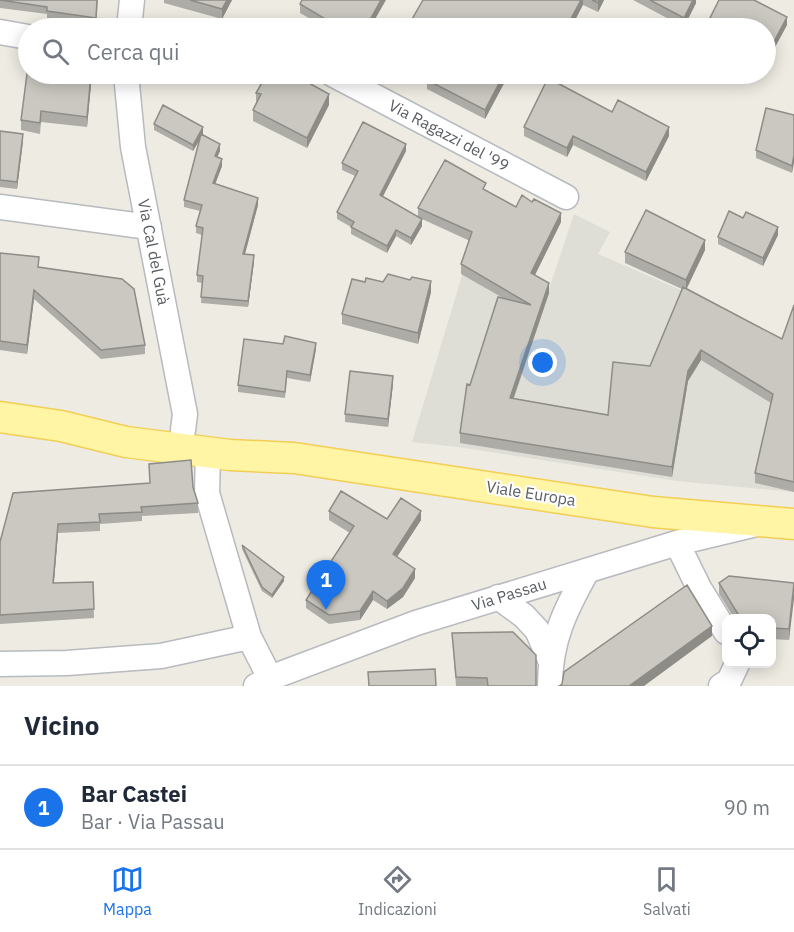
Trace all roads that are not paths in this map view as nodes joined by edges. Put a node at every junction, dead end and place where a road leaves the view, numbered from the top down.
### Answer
1 (132, 0) edge
2 (130, 18) edge
3 (0, 32) edge
4 (18, 35) edge
5 (127, 84) edge
6 (351, 84) edge
7 (566, 197) dead end
8 (0, 207) edge
9 (149, 227) junction
10 (0, 417) edge
11 (61, 426) junction
12 (183, 430) junction
13 (208, 452) junction
14 (294, 458) junction
15 (781, 523) edge
16 (677, 543) junction
17 (587, 571) junction
18 (498, 597) junction
19 (722, 625) edge
20 (249, 637) junction
21 (550, 660) junction
22 (0, 664) edge
23 (735, 668) edge
24 (265, 683) edge
25 (550, 686) edge
26 (721, 686) edge

1 - 2 street
3 - 4 street
5 - 9 street, Via Cal del Guà
6 - 7 street, Via Ragazzi del '99
8 - 9 street
9 - 12 street, Via Cal del Guà
10 - 11 main road, Viale Europa
11 - 12 main road, Viale Europa
11 - 13 main road, Viale Europa
12 - 14 main road, Viale Europa
13 - 14 main road, Viale Europa
13 - 20 street
14 - 15 main road, Viale Europa
15 - 16 street, Via Passau
16 - 17 street, Via Passau
16 - 19 street
17 - 18 street, Via Passau
17 - 21 street
18 - 21 street
18 - 24 street, Via Passau
20 - 22 street
20 - 24 street
21 - 25 street
23 - 26 street

